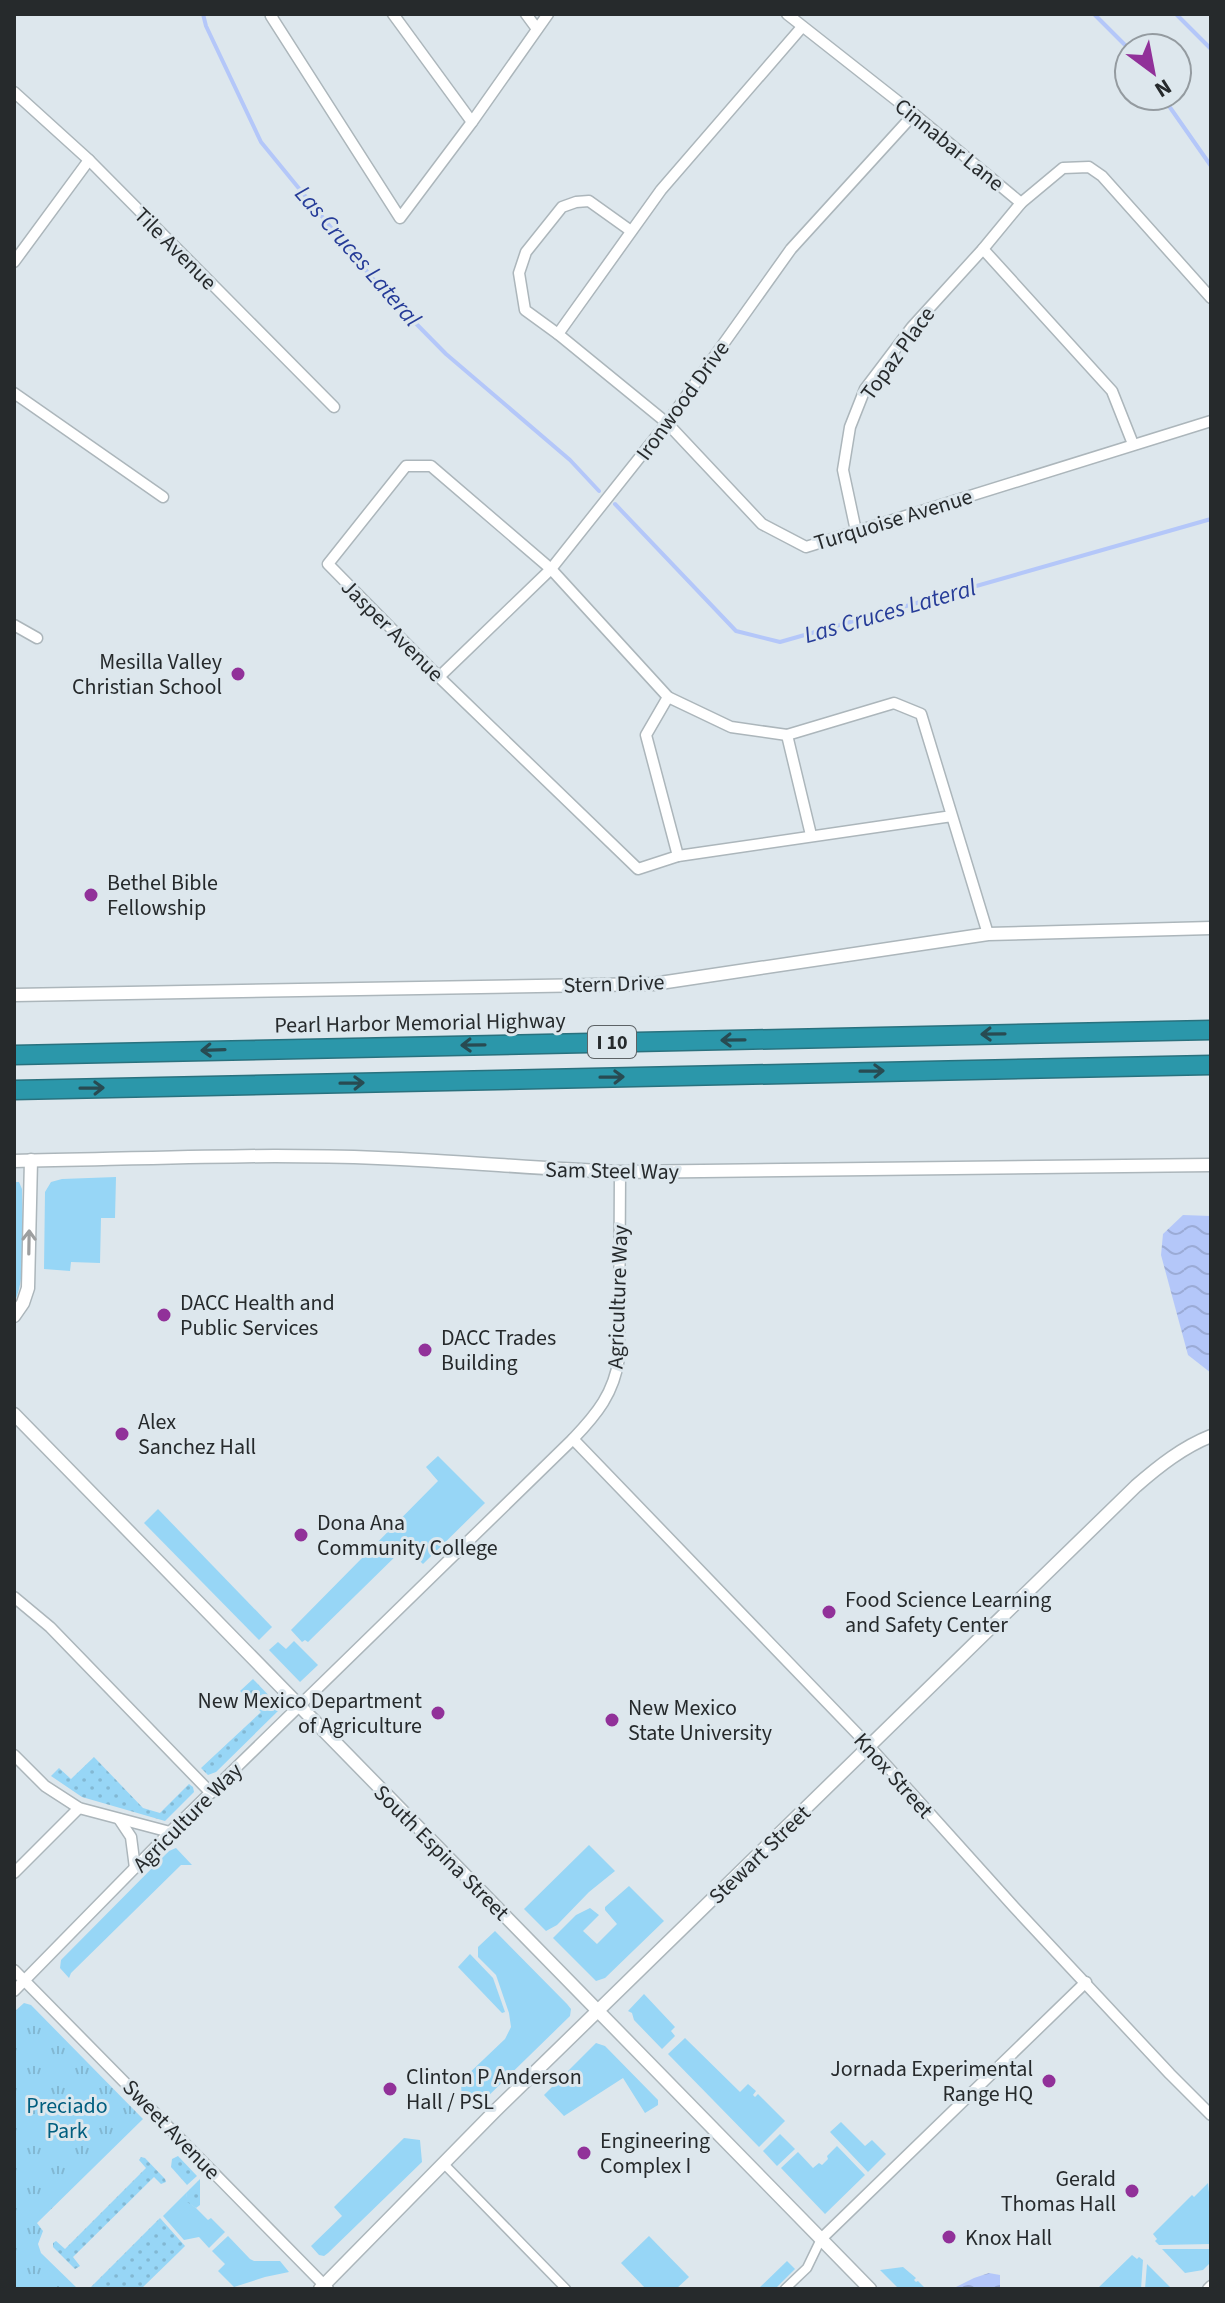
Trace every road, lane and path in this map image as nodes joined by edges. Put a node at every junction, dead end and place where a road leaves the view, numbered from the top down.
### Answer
1 (273, 14) edge
2 (393, 14) edge
3 (526, 14) edge
4 (548, 14) edge
5 (787, 14) edge
6 (802, 27) junction
7 (537, 29) junction
8 (14, 92) edge
9 (914, 114) junction
10 (472, 122) junction
11 (89, 160) junction
12 (1021, 203) junction
13 (631, 231) junction
14 (983, 249) junction
15 (14, 262) edge
16 (1211, 298) edge
17 (558, 334) junction
18 (14, 393) edge
19 (334, 407) dead end
20 (1211, 421) edge
21 (667, 423) junction
22 (1133, 444) junction
23 (163, 497) dead end
24 (856, 531) junction
25 (551, 569) junction
26 (14, 625) edge
27 (37, 638) dead end
28 (439, 677) junction
29 (668, 697) junction
30 (787, 735) junction
31 (952, 816) junction
32 (811, 835) junction
33 (678, 856) junction
34 (1211, 928) edge
35 (988, 934) junction
36 (14, 995) edge
37 (1211, 1022) edge
38 (1211, 1030) edge
39 (1049, 1033) junction
40 (14, 1055) edge
41 (1211, 1065) edge
42 (14, 1090) edge
43 (31, 1160) junction
44 (14, 1161) edge
45 (1211, 1165) edge
46 (620, 1172) junction
47 (14, 1316) edge
48 (14, 1414) edge
49 (1211, 1436) edge
50 (573, 1439) junction
51 (14, 1597) edge
52 (298, 1706) junction
53 (869, 1746) junction
54 (14, 1755) edge
55 (211, 1793) junction
56 (79, 1808) junction
57 (119, 1819) junction
58 (170, 1832) junction
59 (135, 1868) junction
60 (14, 1873) edge
61 (14, 1970) edge
62 (25, 1980) junction
63 (1086, 1982) junction
64 (14, 1991) edge
65 (598, 2011) junction
66 (1211, 2115) edge
67 (443, 2163) junction
68 (821, 2239) junction
69 (324, 2288) edge
70 (566, 2289) edge
71 (785, 2289) edge
72 (870, 2289) edge

1 - 10 street
2 - 10 street
3 - 7 street
4 - 7 street
5 - 6 street, Cinnabar Lane
6 - 9 street, Cinnabar Lane
6 - 13 street
7 - 10 street
8 - 11 street, Tile Avenue
9 - 12 street, Cinnabar Lane
9 - 21 street, Ironwood Drive
11 - 15 street
11 - 19 street, Tile Avenue
12 - 14 street, Topaz Place
12 - 16 street, Cinnabar Lane
13 - 17 street
13 - 17 street, Turquoise Avenue
14 - 22 street
14 - 24 street, Topaz Place
17 - 21 street, Turquoise Avenue
18 - 23 street
20 - 22 street, Turquoise Avenue
21 - 24 street, Turquoise Avenue
21 - 25 street, Ironwood Drive
22 - 24 street, Turquoise Avenue
25 - 28 street, Ironwood Drive
25 - 28 street, Jasper Avenue
25 - 29 street, Jasper Avenue
26 - 27 street
28 - 33 street, Jasper Avenue
29 - 30 street, Jasper Avenue
29 - 33 street
30 - 31 street, Jasper Avenue
30 - 32 street
31 - 32 street, Jasper Avenue
31 - 35 street, Jasper Avenue
32 - 33 street, Jasper Avenue
34 - 35 street, Stern Drive
35 - 36 street, Stern Drive
37 - 39 highway
38 - 39 highway, Pearl Harbor Memorial Highway / I 10
39 -> 40 highway, Pearl Harbor Memorial Highway / I 10
42 -> 41 highway, I 10
43 - 44 street, Sam Steel Way
43 - 46 street, Sam Steel Way
47 -> 43 street
45 - 46 street, Sam Steel Way
46 - 50 street, Agriculture Way
48 - 52 street, South Espina Street
49 - 53 street, Stewart Street
50 - 52 street, Agriculture Way
50 - 53 street, Knox Street
51 - 55 street
52 - 55 street, Agriculture Way
52 - 65 street, South Espina Street
53 - 63 street, Knox Street
53 - 65 street, Stewart Street
54 - 56 street
55 - 58 street, Agriculture Way
56 - 57 street
56 - 60 street
57 - 58 street
57 - 59 street
58 - 59 street, Agriculture Way
59 - 62 street, Agriculture Way
61 - 62 street, Sweet Avenue
62 - 64 street, Agriculture Way
62 - 69 street, Sweet Avenue
63 - 66 street, Knox Street
63 - 68 street
65 - 67 street, Stewart Street
65 - 68 street, South Espina Street
67 - 69 street, Stewart Street
67 - 70 street
68 - 71 street
68 - 72 street, South Espina Street

